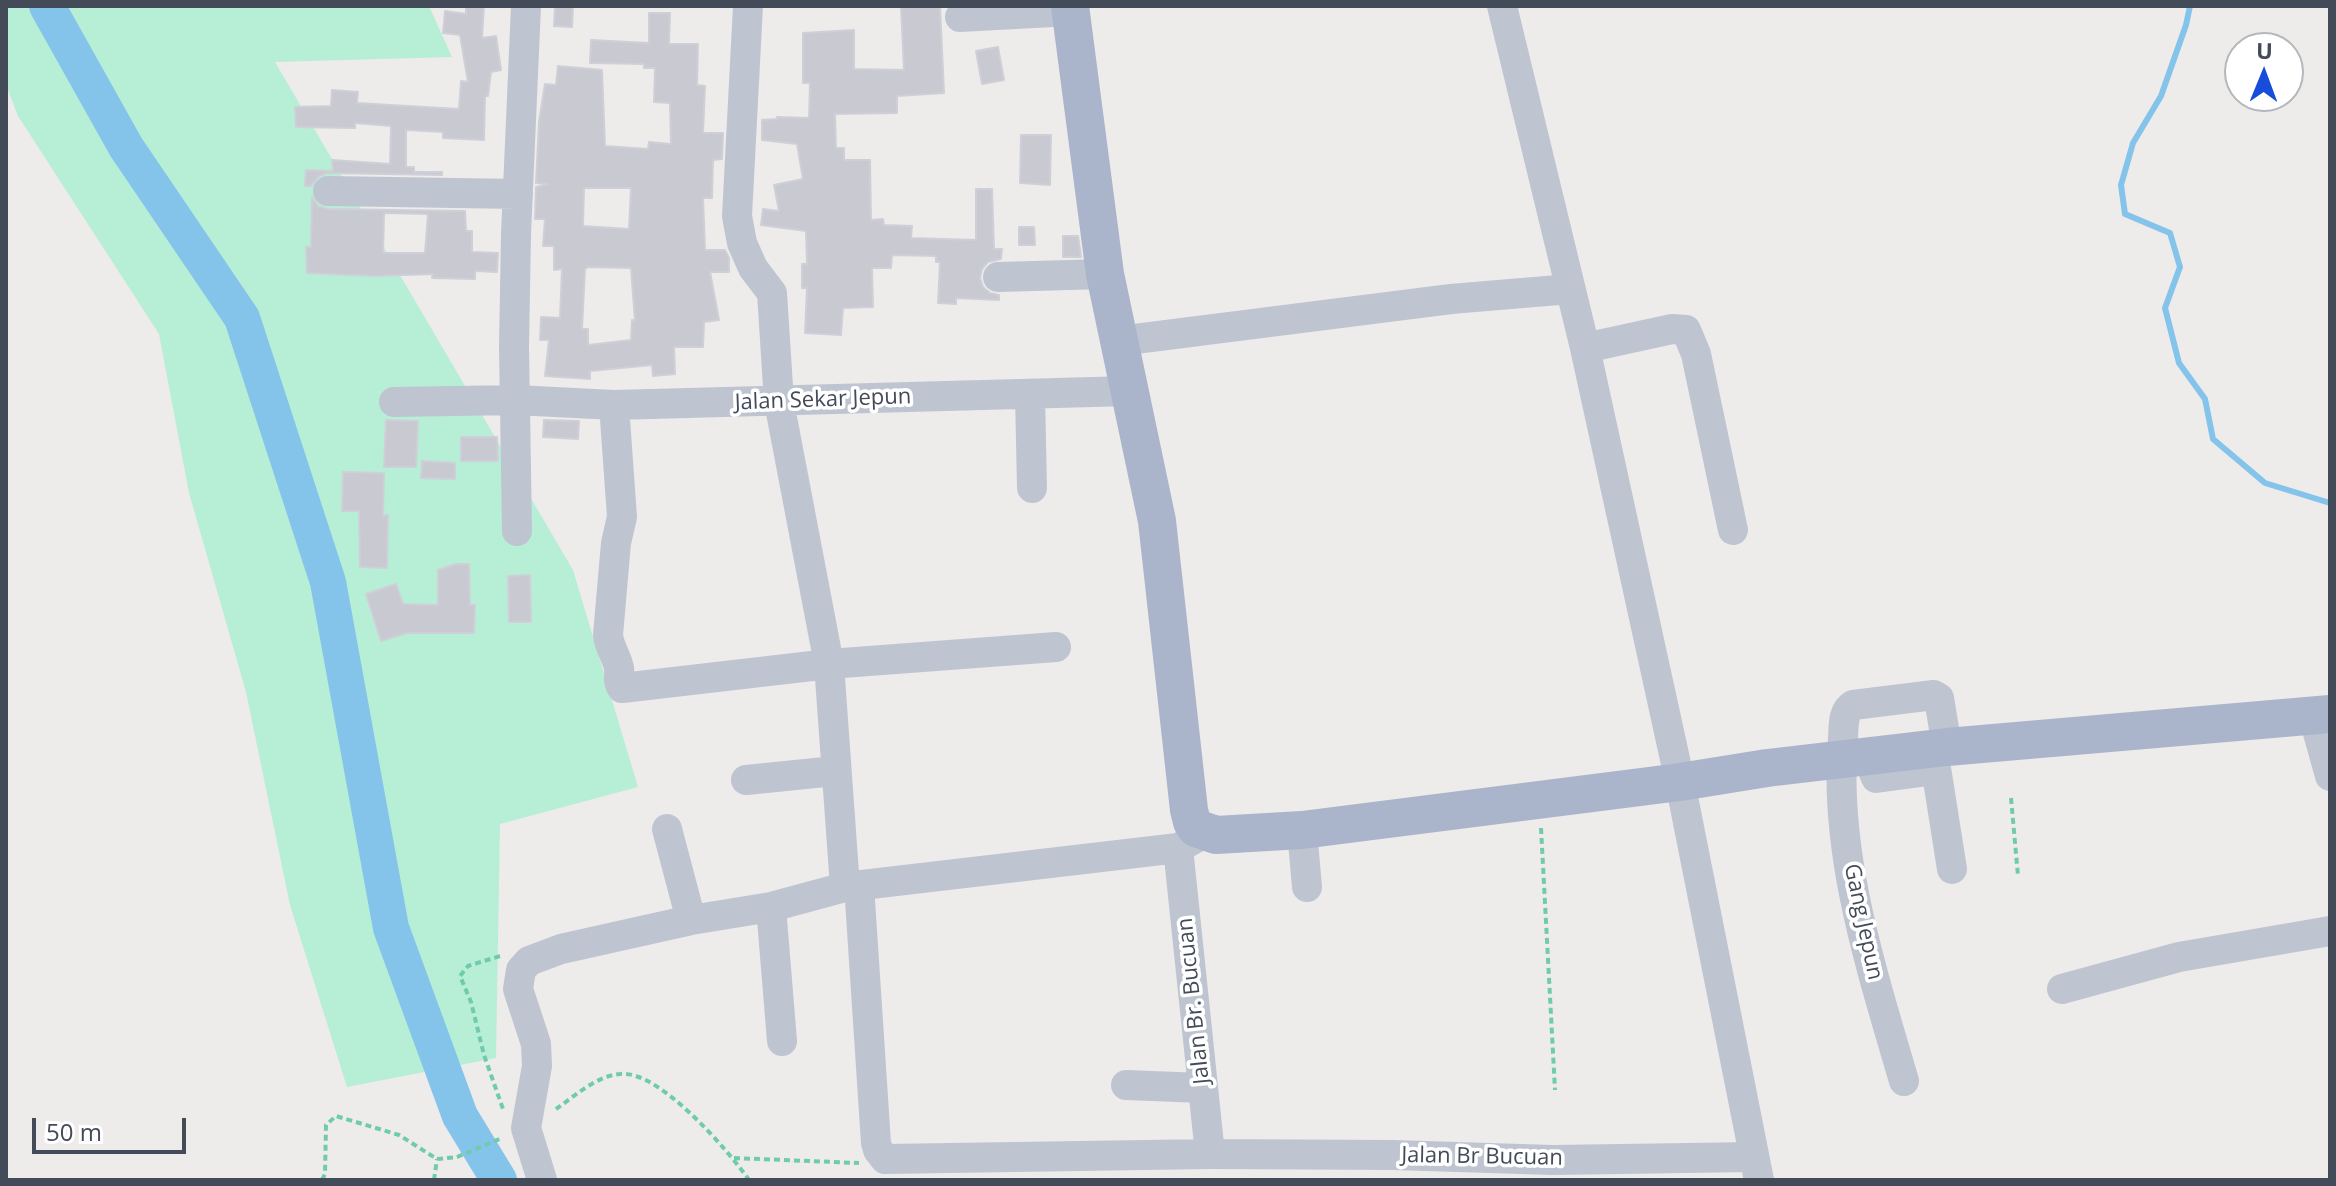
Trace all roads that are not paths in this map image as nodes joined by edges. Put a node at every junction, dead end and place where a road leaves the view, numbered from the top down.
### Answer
1 (526, 6) edge
2 (748, 6) edge
3 (1502, 6) edge
4 (1071, 8) edge
5 (960, 17) dead end
6 (328, 191) dead end
7 (518, 194) junction
8 (1105, 274) junction
9 (998, 277) dead end
10 (1570, 289) junction
11 (1119, 341) junction
12 (1585, 348) junction
13 (1130, 391) junction
14 (1030, 394) junction
15 (515, 400) junction
16 (394, 402) dead end
17 (779, 402) junction
18 (614, 405) junction
19 (1032, 488) dead end
20 (1733, 530) dead end
21 (517, 531) dead end
22 (1056, 647) dead end
23 (829, 664) junction
24 (2322, 714) edge
25 (1939, 756) junction
26 (1854, 759) junction
27 (835, 771) junction
28 (2330, 776) edge
29 (746, 780) dead end
30 (1680, 782) junction
31 (667, 829) dead end
32 (1302, 830) junction
33 (1191, 840) junction
34 (1952, 869) dead end
35 (852, 886) junction
36 (1307, 887) dead end
37 (771, 907) junction
38 (691, 920) junction
39 (2330, 931) edge
40 (2062, 989) dead end
41 (782, 1041) dead end
42 (1904, 1081) dead end
43 (1126, 1085) dead end
44 (1203, 1088) junction
45 (1210, 1154) junction
46 (1318, 1168) edge
47 (1393, 1168) edge
48 (1756, 1168) edge
49 (1553, 1170) edge
50 (542, 1180) edge

1 - 7 street
2 - 17 street
3 - 10 street
4 - 5 street
4 - 8 main road
6 - 7 street
7 - 15 street
8 - 9 street
8 - 11 main road
10 - 11 street
10 - 12 street
11 - 13 main road
12 - 20 street
12 - 30 street
13 - 14 street, Jalan Sekar Jepun
13 - 33 main road
14 - 17 street, Jalan Sekar Jepun
14 - 19 street
15 - 16 street, Jalan Sekar Jepun
15 - 18 street, Jalan Sekar Jepun
15 - 21 street
17 - 18 street, Jalan Sekar Jepun
17 - 23 street
18 - 23 street
22 - 23 street
23 - 27 street
24 - 25 main road
24 - 28 street
25 - 26 main road
25 - 26 street, Gang Jepun
25 - 34 street
26 - 30 main road
26 - 42 street, Gang Jepun
27 - 29 street
27 - 35 street
30 - 32 main road
30 - 48 street
31 - 38 street
32 - 33 main road
32 - 36 street
33 - 35 street
33 - 44 street, Jalan Br. Bucuan
35 - 37 street
35 - 45 street, Jalan Br Bucuan
37 - 38 street
37 - 41 street
38 - 50 street
39 - 40 street
43 - 44 street
44 - 45 street, Jalan Br. Bucuan
45 - 46 street, Jalan Br Bucuan
46 - 47 street, Jalan Br Bucuan
47 - 49 street, Jalan Br Bucuan
48 - 49 street, Jalan Br Bucuan

